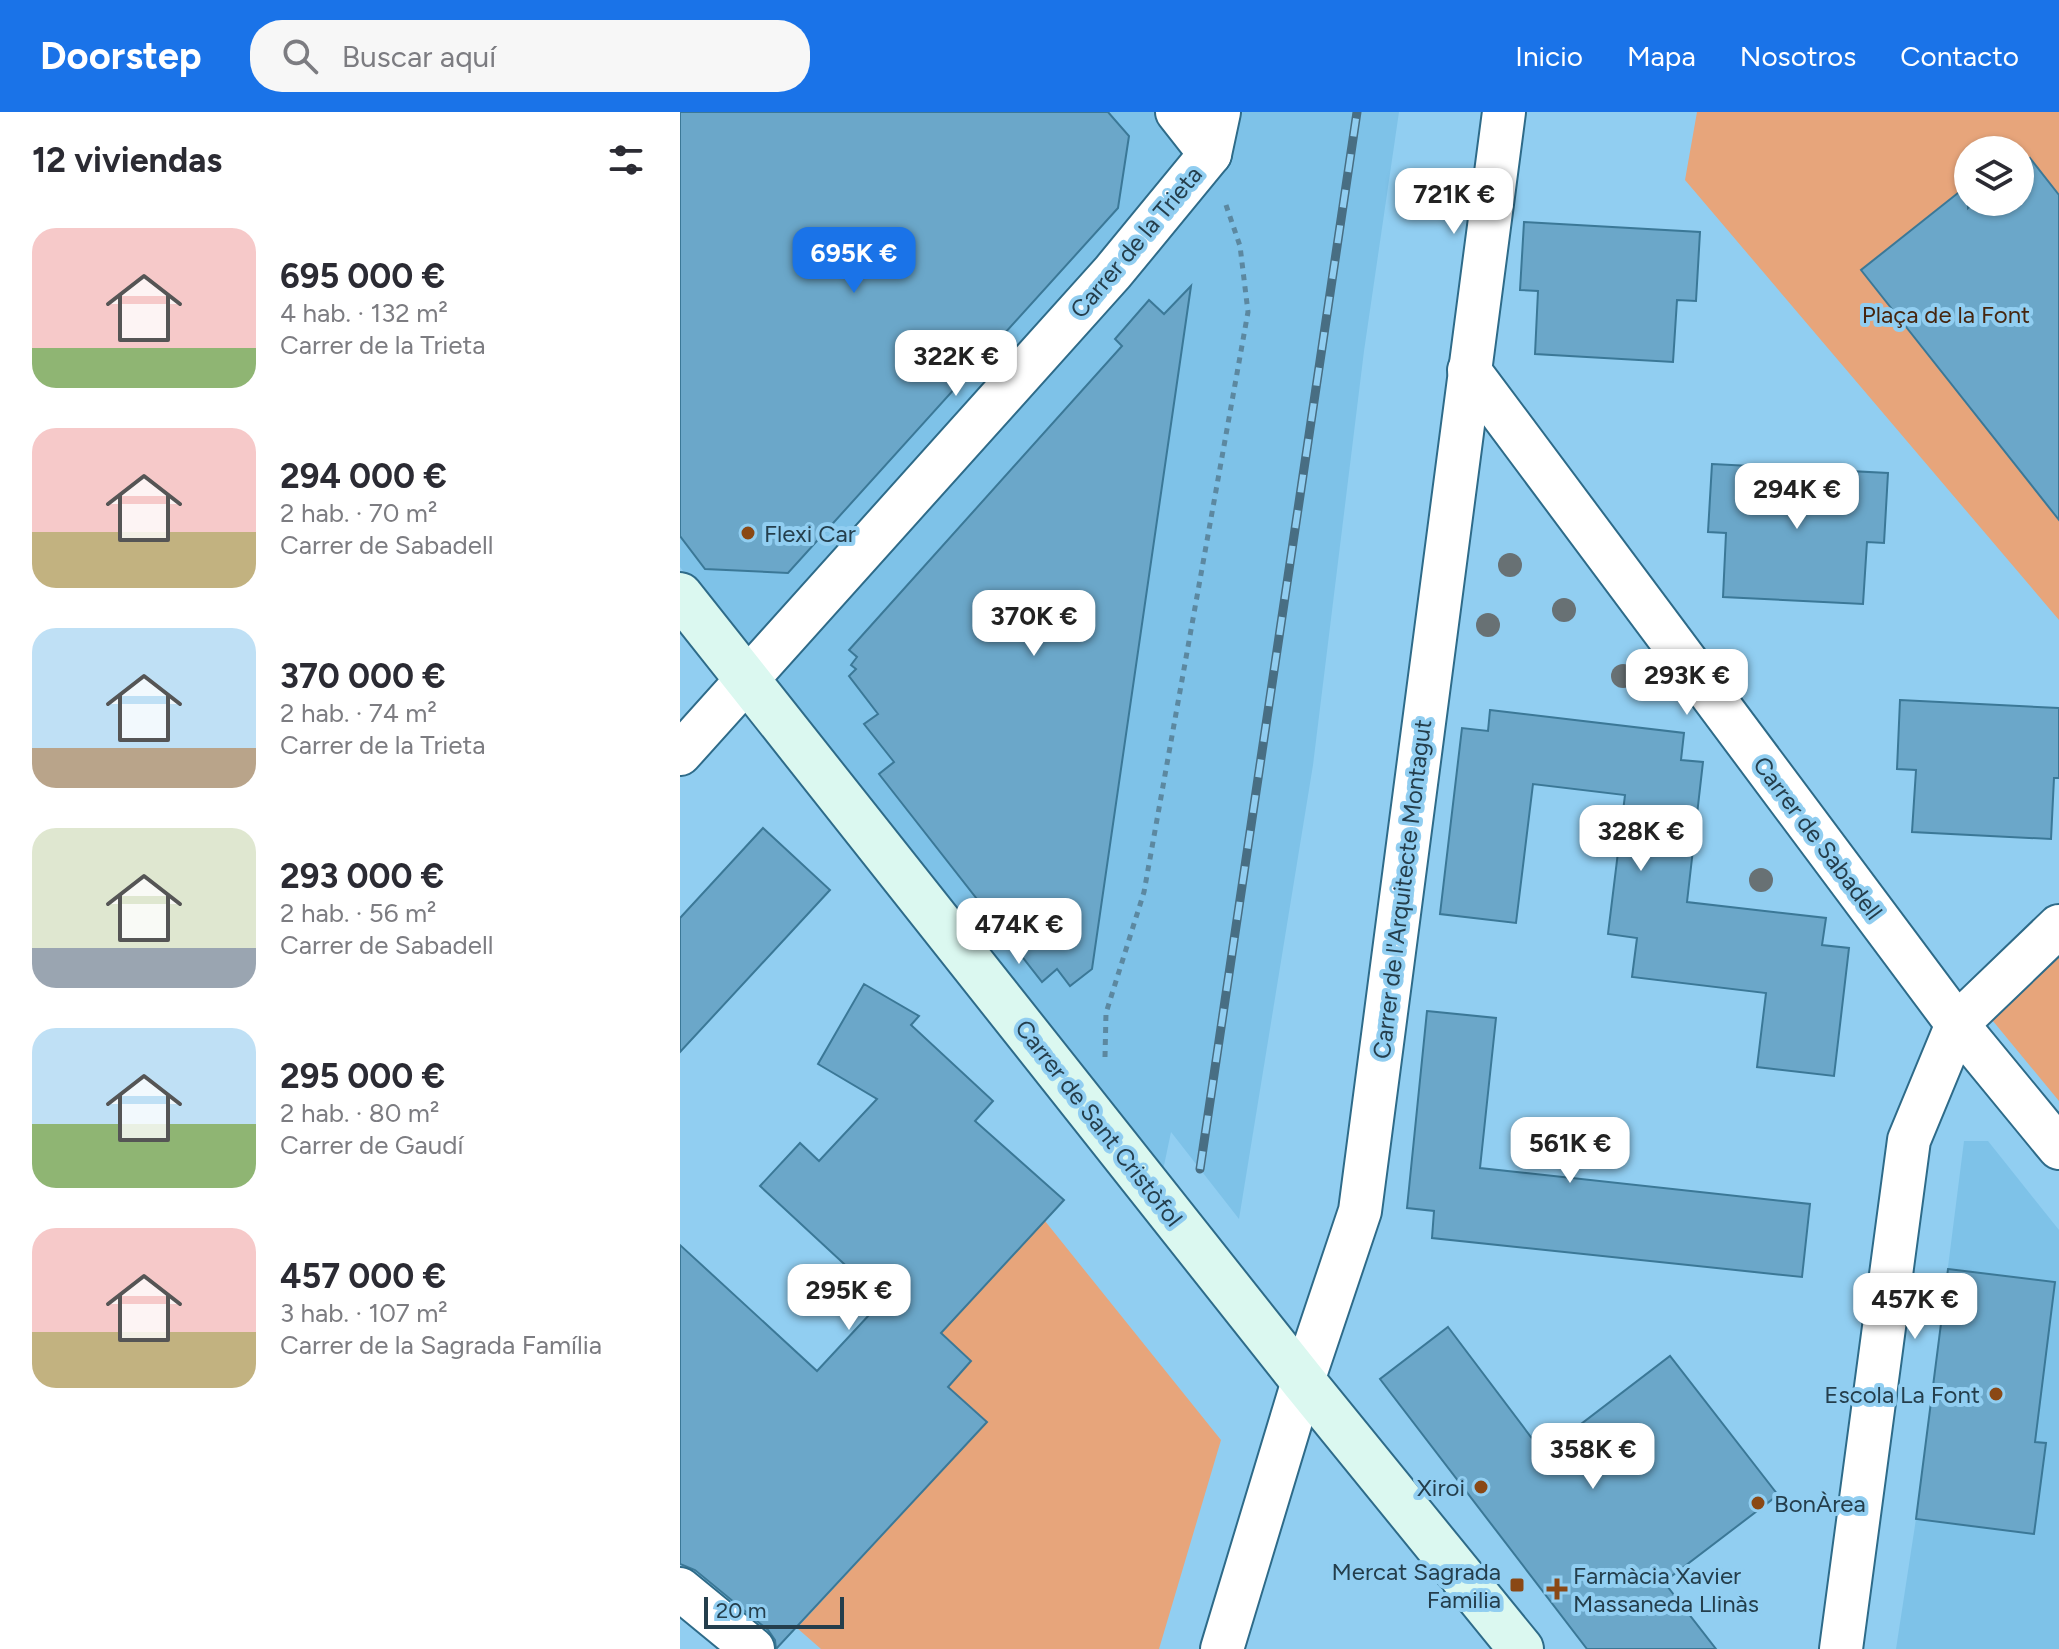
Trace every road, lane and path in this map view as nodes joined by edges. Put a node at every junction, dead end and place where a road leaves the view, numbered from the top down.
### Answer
1 (1177, 112) edge
2 (1219, 112) edge
3 (1504, 112) edge
4 (1210, 154) junction
5 (1469, 370) junction
6 (680, 595) edge
7 (748, 679) junction
8 (680, 754) edge
9 (2059, 926) edge
10 (1957, 1024) junction
11 (1104, 1129) junction
12 (2059, 1148) edge
13 (1303, 1381) junction
14 (680, 1589) edge
15 (753, 1649) edge
16 (1222, 1649) edge
17 (1521, 1649) edge
18 (1841, 1649) edge

1 - 4 street
2 - 4 street, Carrer de la Trieta
3 - 5 street, Carrer de l'Arquitecte Montagut
4 - 7 street, Carrer de la Trieta
4 - 11 path
5 - 10 street, Carrer de Sabadell
5 - 13 street, Carrer de l'Arquitecte Montagut
6 - 7 street, Carrer de Sant Cristòfol
7 - 8 street, Carrer de la Trieta
7 - 11 street, Carrer de Sant Cristòfol
9 - 10 street
10 - 12 street, Carrer de Sabadell
10 - 18 street
11 - 13 street, Carrer de Sant Cristòfol
13 - 16 street, Carrer de l'Arquitecte Montagut
13 - 17 street, Carrer de Sant Cristòfol
14 - 15 street

